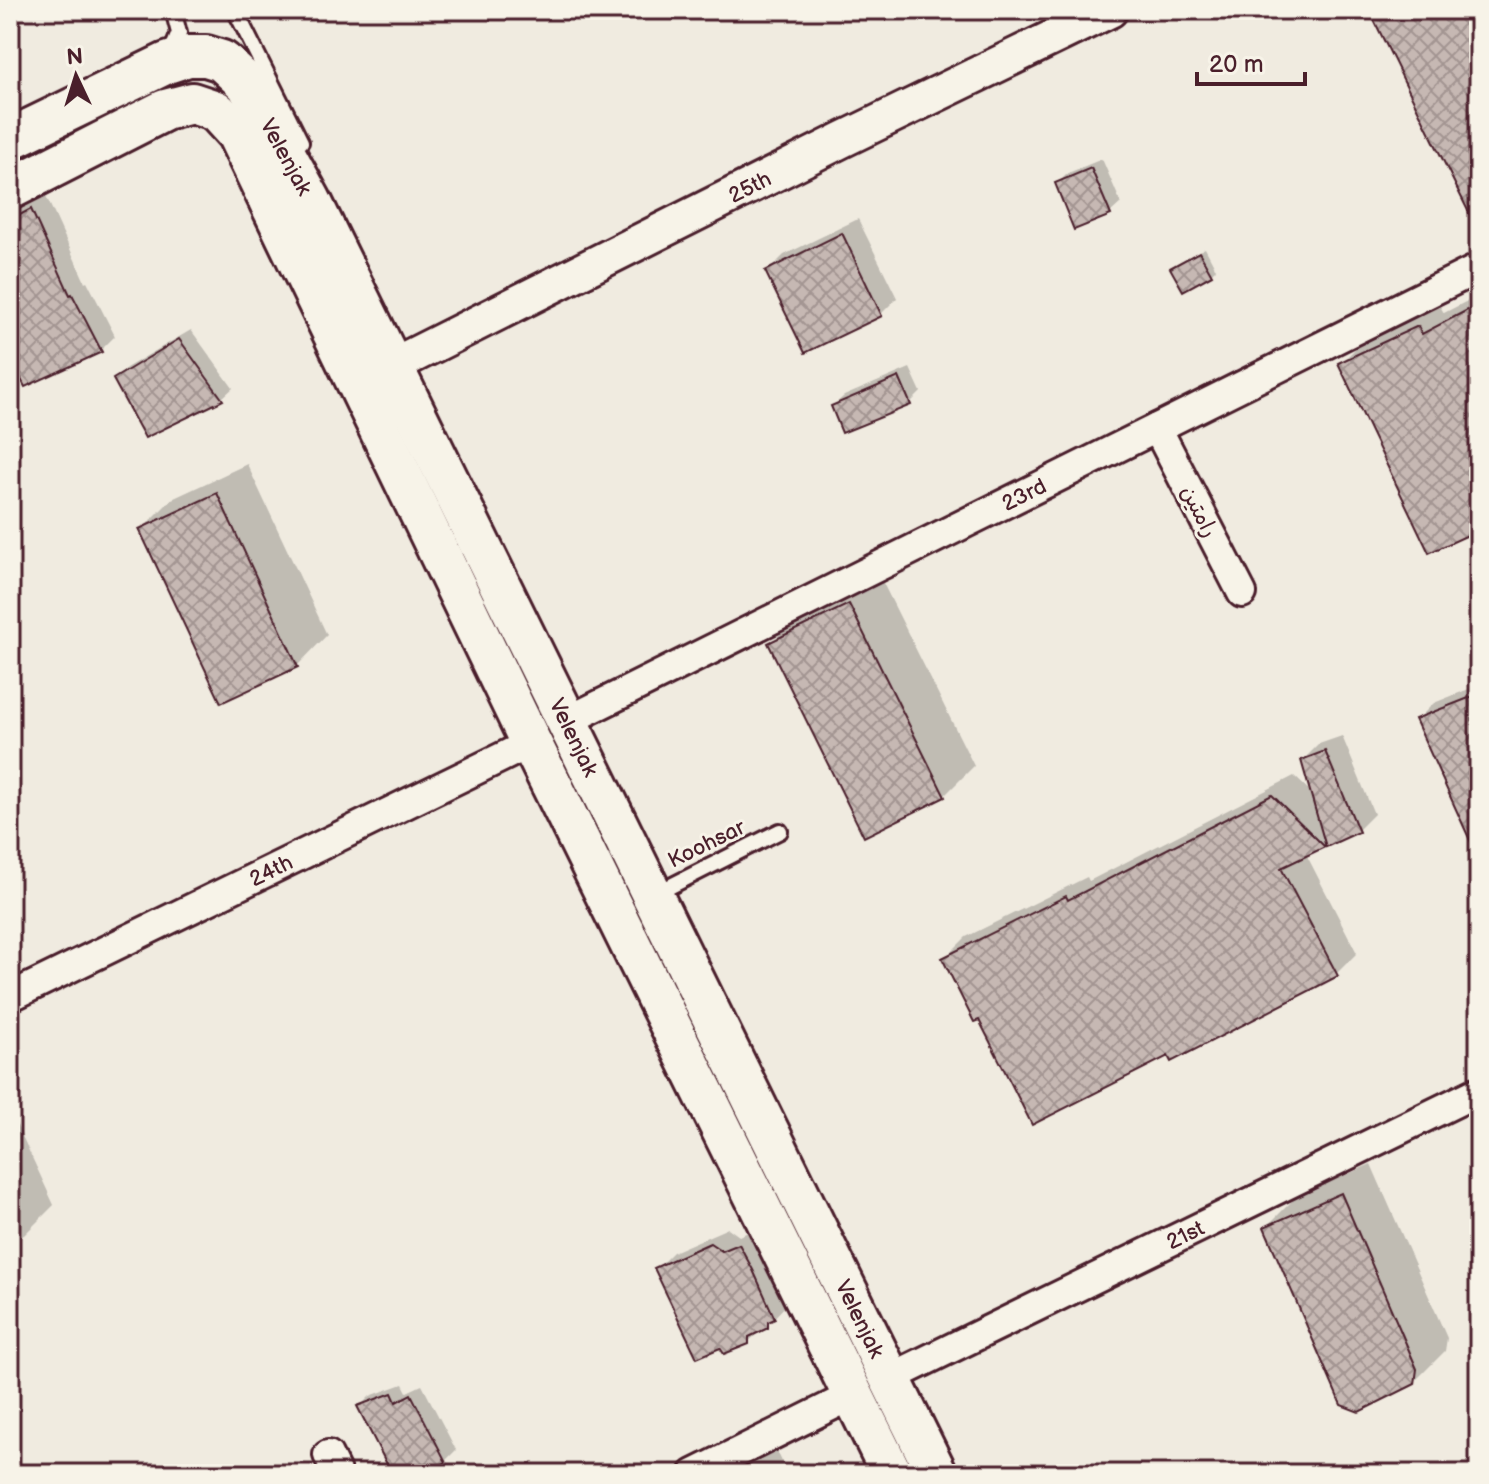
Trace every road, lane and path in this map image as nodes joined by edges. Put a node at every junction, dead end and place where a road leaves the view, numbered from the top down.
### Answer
1 (173, 10) edge
2 (235, 10) edge
3 (1110, 10) edge
4 (167, 63) junction
5 (10, 139) edge
6 (310, 160) dead end
7 (10, 189) edge
8 (1479, 268) edge
9 (387, 342) junction
10 (1157, 428) junction
11 (1242, 593) dead end
12 (567, 721) junction
13 (531, 743) junction
14 (780, 831) dead end
15 (652, 895) junction
16 (10, 997) edge
17 (1478, 1094) edge
18 (890, 1378) junction
19 (853, 1395) junction
20 (694, 1474) edge
21 (892, 1474) edge
22 (937, 1474) edge

1 - 4 lane
2 - 6 lane
3 - 9 street, 25th
4 - 5 main road, Velenjak
4 - 9 main road, Velenjak
7 - 13 main road, Velenjak
8 - 10 street, 23rd
9 - 12 main road, Velenjak
10 - 11 street, رامتین
10 - 12 street, 23rd
12 - 15 main road, Velenjak
13 - 16 street, 24th
13 - 19 main road, Velenjak
14 - 15 lane, Koohsar
15 - 18 main road, Velenjak
17 - 18 street, 21st
18 - 19 main road
18 - 22 main road, Velenjak
19 - 20 street
19 - 21 main road, Velenjak

